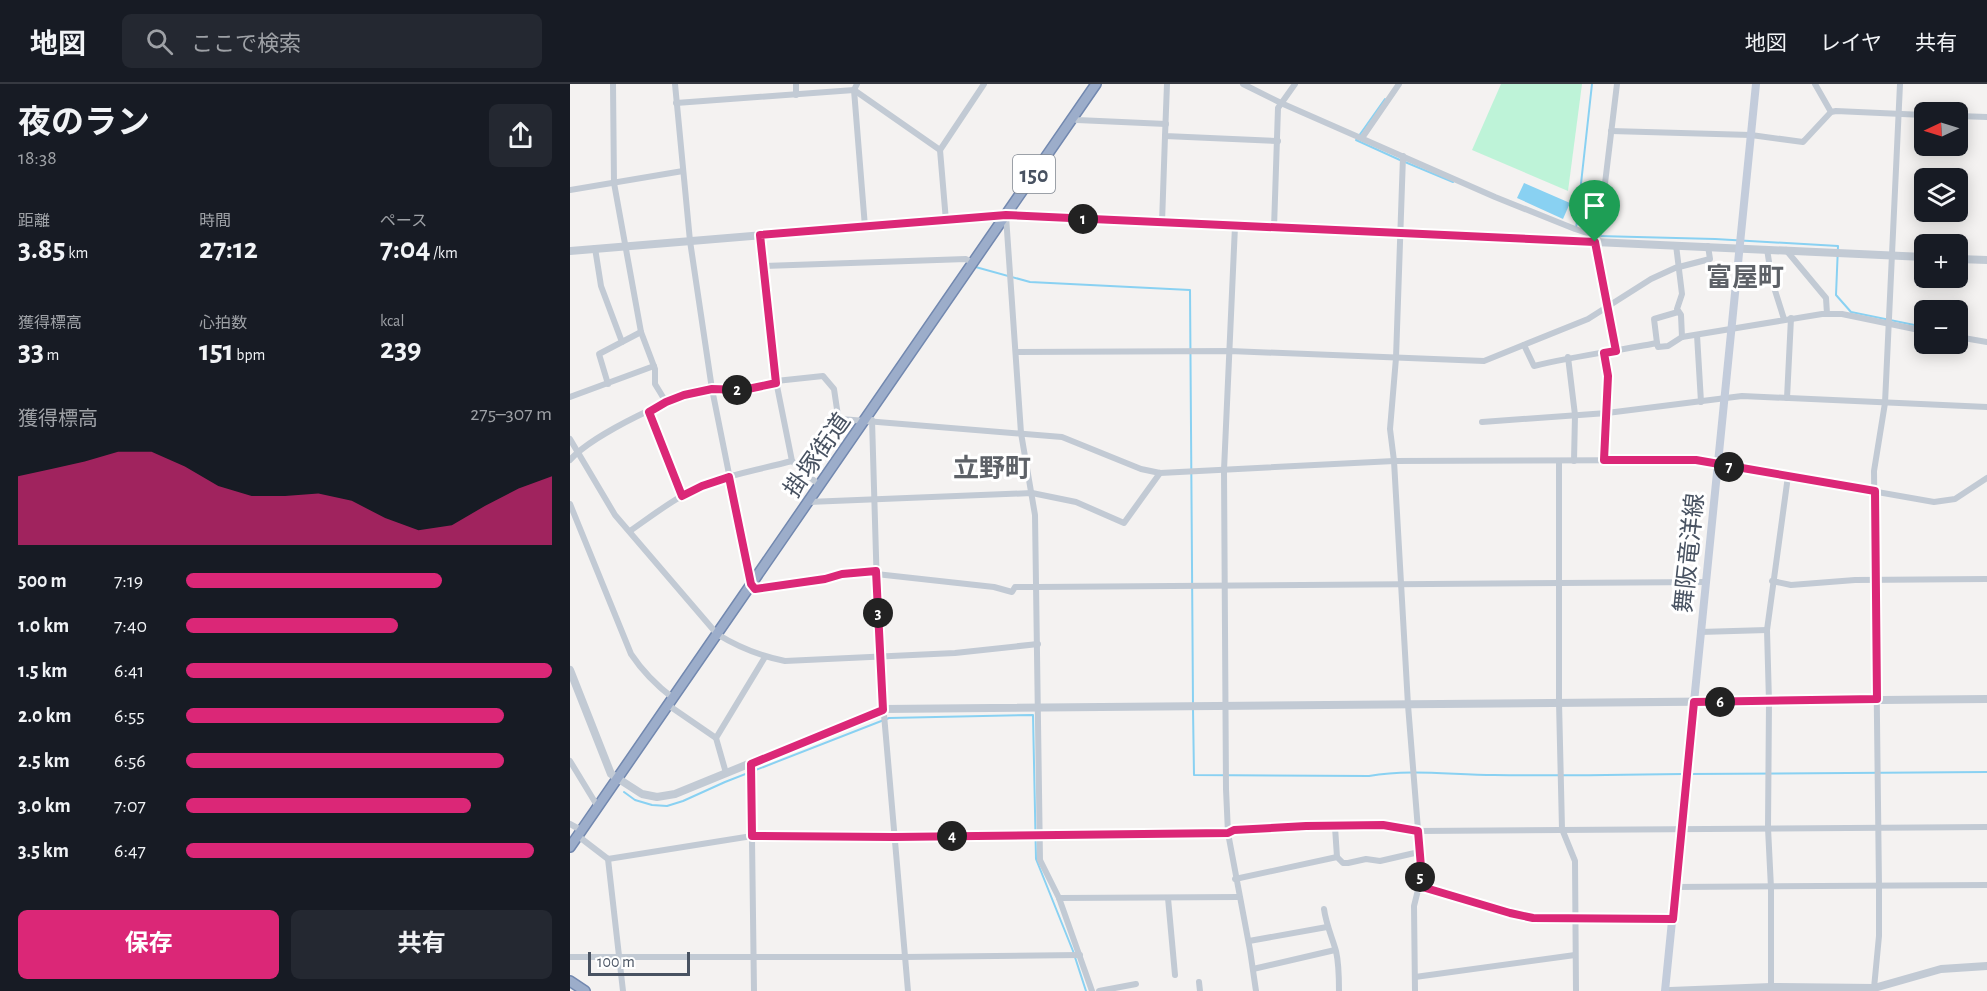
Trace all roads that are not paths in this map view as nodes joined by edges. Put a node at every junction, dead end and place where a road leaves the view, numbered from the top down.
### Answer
1 (613, 84) edge
2 (675, 84) edge
3 (796, 84) edge
4 (984, 84) edge
5 (1096, 84) edge
6 (1167, 84) edge
7 (1243, 84) edge
8 (1295, 84) edge
9 (1617, 84) edge
10 (1756, 84) edge
11 (1815, 84) edge
12 (1900, 84) edge
13 (1395, 85) edge
14 (856, 87) edge
15 (796, 95) junction
16 (676, 103) junction
17 (1281, 104) junction
18 (1831, 112) junction
19 (1899, 114) junction
20 (1914, 115) edge
21 (1968, 116) edge
22 (1073, 117) junction
23 (1987, 117) edge
24 (1166, 124) junction
25 (1611, 131) junction
26 (1751, 135) junction
27 (1165, 136) junction
28 (1362, 138) junction
29 (1278, 141) junction
30 (940, 150) junction
31 (1403, 156) junction
32 (683, 171) junction
33 (614, 183) junction
34 (570, 190) edge
35 (1006, 215) junction
36 (946, 221) junction
37 (1162, 223) junction
38 (1235, 226) junction
39 (865, 227) junction
40 (1274, 228) junction
41 (1400, 233) junction
42 (1599, 233) junction
43 (760, 235) junction
44 (690, 241) junction
45 (1595, 242) junction
46 (1676, 245) junction
47 (627, 246) junction
48 (1708, 246) junction
49 (595, 248) junction
50 (1739, 248) junction
51 (1767, 249) junction
52 (570, 250) edge
53 (1786, 250) junction
54 (1892, 256) junction
55 (1914, 257) edge
56 (1968, 259) edge
57 (1987, 260) edge
58 (972, 264) junction
59 (764, 266) junction
60 (1678, 267) junction
61 (1606, 306) junction
62 (1678, 312) junction
63 (1827, 314) junction
64 (1787, 319) junction
65 (1889, 323) junction
66 (1731, 329) junction
67 (1914, 329) edge
68 (641, 332) junction
69 (1697, 334) junction
70 (1682, 337) junction
71 (1968, 339) edge
72 (622, 342) junction
73 (1987, 342) edge
74 (1657, 343) junction
75 (1524, 345) junction
76 (1230, 351) junction
77 (1616, 351) junction
78 (1017, 352) junction
79 (1604, 353) junction
80 (1568, 357) junction
81 (1396, 358) junction
82 (654, 366) junction
83 (776, 382) junction
84 (608, 384) junction
85 (712, 389) junction
86 (570, 397) edge
87 (1725, 397) junction
88 (1787, 398) junction
89 (666, 402) junction
90 (1701, 402) junction
91 (1885, 403) junction
92 (1987, 408) edge
93 (649, 412) junction
94 (1607, 413) junction
95 (1575, 416) junction
96 (868, 420) junction
97 (1482, 422) dead end
98 (1021, 434) junction
99 (570, 439) edge
100 (578, 451) junction
101 (570, 460) edge
102 (1574, 460) junction
103 (1604, 460) junction
104 (792, 461) junction
105 (1394, 461) junction
106 (1559, 461) junction
107 (1718, 465) junction
108 (1224, 470) junction
109 (1160, 472) junction
110 (1788, 476) junction
111 (729, 477) junction
112 (1987, 478) edge
113 (819, 485) junction
114 (1875, 491) junction
115 (1032, 493) junction
116 (682, 496) junction
117 (874, 500) junction
118 (808, 502) junction
119 (570, 504) edge
120 (630, 531) junction
121 (876, 573) junction
122 (1987, 579) edge
123 (1876, 580) junction
124 (1772, 581) junction
125 (1705, 582) junction
126 (1560, 583) junction
127 (751, 584) junction
128 (1402, 584) junction
129 (1037, 586) junction
130 (1224, 586) junction
131 (1767, 630) junction
132 (1701, 632) junction
133 (717, 634) junction
134 (1038, 644) junction
135 (765, 657) junction
136 (879, 657) junction
137 (570, 670) edge
138 (1877, 699) junction
139 (1987, 699) edge
140 (670, 701) junction
141 (1559, 702) junction
142 (1694, 702) junction
143 (1769, 702) junction
144 (1408, 705) junction
145 (1226, 706) junction
146 (1039, 708) junction
147 (883, 710) junction
148 (716, 738) junction
149 (570, 761) edge
150 (751, 764) junction
151 (726, 773) junction
152 (616, 779) junction
153 (598, 807) junction
154 (570, 825) edge
155 (1335, 826) junction
156 (1987, 827) edge
157 (1768, 828) junction
158 (1878, 828) junction
159 (1562, 830) junction
160 (1681, 830) junction
161 (1418, 831) junction
162 (579, 833) junction
163 (1228, 833) junction
164 (1037, 835) junction
165 (752, 836) junction
166 (894, 837) junction
167 (570, 847) edge
168 (1419, 852) junction
169 (1337, 857) junction
170 (609, 859) junction
171 (1235, 879) junction
172 (1987, 885) edge
173 (1419, 886) junction
174 (1675, 887) junction
175 (1879, 887) junction
176 (1771, 888) junction
177 (1239, 897) junction
178 (1059, 898) junction
179 (1168, 898) junction
180 (1324, 909) dead end
181 (1673, 919) junction
182 (1574, 920) junction
183 (1327, 927) junction
184 (1249, 941) junction
185 (1335, 950) junction
186 (1080, 955) junction
187 (1575, 955) junction
188 (570, 957) edge
189 (905, 957) junction
190 (619, 958) junction
191 (754, 958) junction
192 (1987, 966) edge
193 (1253, 969) junction
194 (1175, 975) dead end
195 (1415, 977) junction
196 (570, 981) edge
197 (1200, 982) dead end
198 (1136, 984) dead end
199 (1771, 989) edge
200 (1875, 990) edge
201 (585, 991) edge
202 (623, 991) edge
203 (754, 991) edge
204 (908, 991) edge
205 (1092, 991) edge
206 (1099, 991) edge
207 (1200, 991) edge
208 (1256, 991) edge
209 (1340, 991) edge
210 (1415, 991) edge
211 (1576, 991) edge
212 (1665, 991) edge
213 (1670, 991) edge

1 - 33 street
2 - 16 street
3 - 15 street
4 - 30 street
5 - 22 highway, 掛塚街道 / 150
6 - 24 street
7 - 17 street
8 - 17 street
9 - 25 street
10 - 26 main road, 舞阪竜洋線
11 - 18 street
12 - 19 street
13 - 28 street
14 - 15 street
14 - 30 street
14 - 39 street
15 - 16 street
16 - 32 street
17 - 28 street
17 - 29 street
18 - 19 street
18 - 26 street
19 - 20 street
19 - 54 street
21 - 23 street
22 - 24 street
22 - 35 highway, 掛塚街道 / 150
24 - 27 street
25 - 26 street
25 - 42 street
26 - 50 main road, 舞阪竜洋線
27 - 29 street
27 - 37 street
28 - 31 street
29 - 40 street
30 - 36 street
31 - 41 street
31 - 42 street
32 - 33 street
32 - 44 street
33 - 34 street
33 - 47 street
35 - 36 street
35 - 37 street
35 - 58 highway, 掛塚街道 / 150
35 - 78 street
36 - 39 street
37 - 38 street
38 - 40 street
38 - 76 street
39 - 43 street
40 - 41 street
41 - 45 street
41 - 81 street
42 - 45 street
43 - 44 street
43 - 59 street
44 - 47 street
44 - 85 street
45 - 46 street
45 - 61 street
46 - 48 street
46 - 60 street
47 - 49 street
47 - 68 street
48 - 50 street
48 - 60 street
49 - 52 street
49 - 72 street
50 - 51 street
50 - 66 main road, 舞阪竜洋線
51 - 53 street
51 - 64 street
53 - 54 street
53 - 63 street
54 - 55 street
54 - 65 street
56 - 57 street
58 - 59 street
58 - 96 highway, 掛塚街道 / 150
59 - 83 street
60 - 61 street
60 - 62 street
61 - 75 street
61 - 77 street
62 - 70 street
62 - 74 street
63 - 64 street
63 - 65 street
64 - 66 street
64 - 88 street
65 - 67 street
65 - 91 street
66 - 69 street
66 - 87 main road, 舞阪竜洋線
68 - 72 street
68 - 82 street
69 - 70 street
69 - 90 street
70 - 74 street
71 - 73 street
72 - 84 street
74 - 77 street
75 - 80 street
75 - 81 street
76 - 78 street
76 - 81 street
76 - 108 street
77 - 79 street
78 - 98 street
79 - 80 street
79 - 94 street
80 - 95 street
81 - 105 street
82 - 84 street
82 - 89 street
83 - 85 street
83 - 96 street
83 - 104 street
84 - 86 street
85 - 89 street
85 - 111 street
87 - 88 street
87 - 90 street
87 - 107 main road, 舞阪竜洋線
88 - 91 street
89 - 93 street
90 - 94 street
91 - 92 street
91 - 114 street
93 - 100 street
93 - 116 street
94 - 95 street
94 - 103 street
95 - 97 street
95 - 102 street
96 - 98 street
96 - 113 highway, 掛塚街道 / 150
96 - 117 street
98 - 109 street
98 - 115 street
99 - 100 street
100 - 101 street
100 - 120 street
102 - 103 street
102 - 106 street
103 - 107 street
104 - 111 street
104 - 113 street
105 - 106 street
105 - 108 street
105 - 128 street
106 - 126 street
107 - 110 street
107 - 125 main road, 舞阪竜洋線
108 - 109 street
108 - 130 street
109 - 115 street
110 - 114 street
110 - 124 street
111 - 116 street
111 - 127 street
112 - 114 street
113 - 118 highway, 掛塚街道 / 150
114 - 123 street
115 - 117 street
115 - 129 street
116 - 120 street
117 - 118 street
117 - 121 street
118 - 127 highway, 掛塚街道 / 150
119 - 140 street
120 - 133 street
121 - 127 street
121 - 129 street
121 - 136 street
122 - 123 street
123 - 124 street
123 - 138 street
124 - 131 street
125 - 126 street
125 - 132 main road, 舞阪竜洋線
126 - 128 street
126 - 141 street
127 - 133 highway, 掛塚街道 / 150
128 - 130 street
128 - 144 street
129 - 130 street
129 - 134 street
130 - 145 street
131 - 132 street
131 - 143 street
132 - 142 main road, 舞阪竜洋線
133 - 135 street
133 - 140 highway, 掛塚街道 / 150
134 - 136 street
134 - 146 street
135 - 136 street
135 - 148 street
136 - 147 street
137 - 152 street
138 - 139 street
138 - 143 street
138 - 158 street
140 - 148 street
140 - 152 highway, 掛塚街道 / 150
141 - 142 street
141 - 144 street
141 - 159 street
142 - 143 street
142 - 160 main road, 舞阪竜洋線
143 - 157 street
144 - 145 street
144 - 161 street
145 - 146 street
145 - 163 street
146 - 147 street
146 - 164 street
147 - 150 street
147 - 166 street
148 - 151 street
149 - 153 street
150 - 151 street
150 - 165 street
151 - 152 street
152 - 153 highway, 掛塚街道 / 150
153 - 162 highway, 掛塚街道 / 150
154 - 162 street
155 - 161 street
155 - 163 street
155 - 169 street
156 - 158 street
157 - 158 street
157 - 160 street
157 - 176 street
158 - 175 street
159 - 160 street
159 - 161 street
159 - 182 street
160 - 174 main road, 舞阪竜洋線
161 - 168 street
162 - 167 highway, 掛塚街道 / 150
162 - 170 street
163 - 164 street
163 - 171 street
164 - 166 street
164 - 178 street
165 - 166 street
165 - 170 street
165 - 191 street
166 - 189 street
168 - 169 street
168 - 173 street
169 - 171 street
170 - 190 street
171 - 177 street
172 - 175 street
173 - 182 street
173 - 195 street
174 - 176 street
174 - 181 main road, 舞阪竜洋線
175 - 176 street
175 - 200 street
176 - 199 street
177 - 179 street
177 - 184 street
178 - 179 street
178 - 186 street
179 - 194 street
180 - 183 street
181 - 182 street
181 - 212 main road, 舞阪竜洋線
182 - 187 street
183 - 184 street
183 - 185 street
184 - 193 street
185 - 193 street
185 - 209 street
186 - 189 street
186 - 205 street
187 - 195 street
187 - 211 street
188 - 190 street
189 - 191 street
189 - 204 street
190 - 191 street
190 - 202 street
191 - 203 street
192 - 200 street
193 - 208 street
195 - 210 street
196 - 201 highway
197 - 207 street
198 - 206 street
199 - 200 street
199 - 213 street

